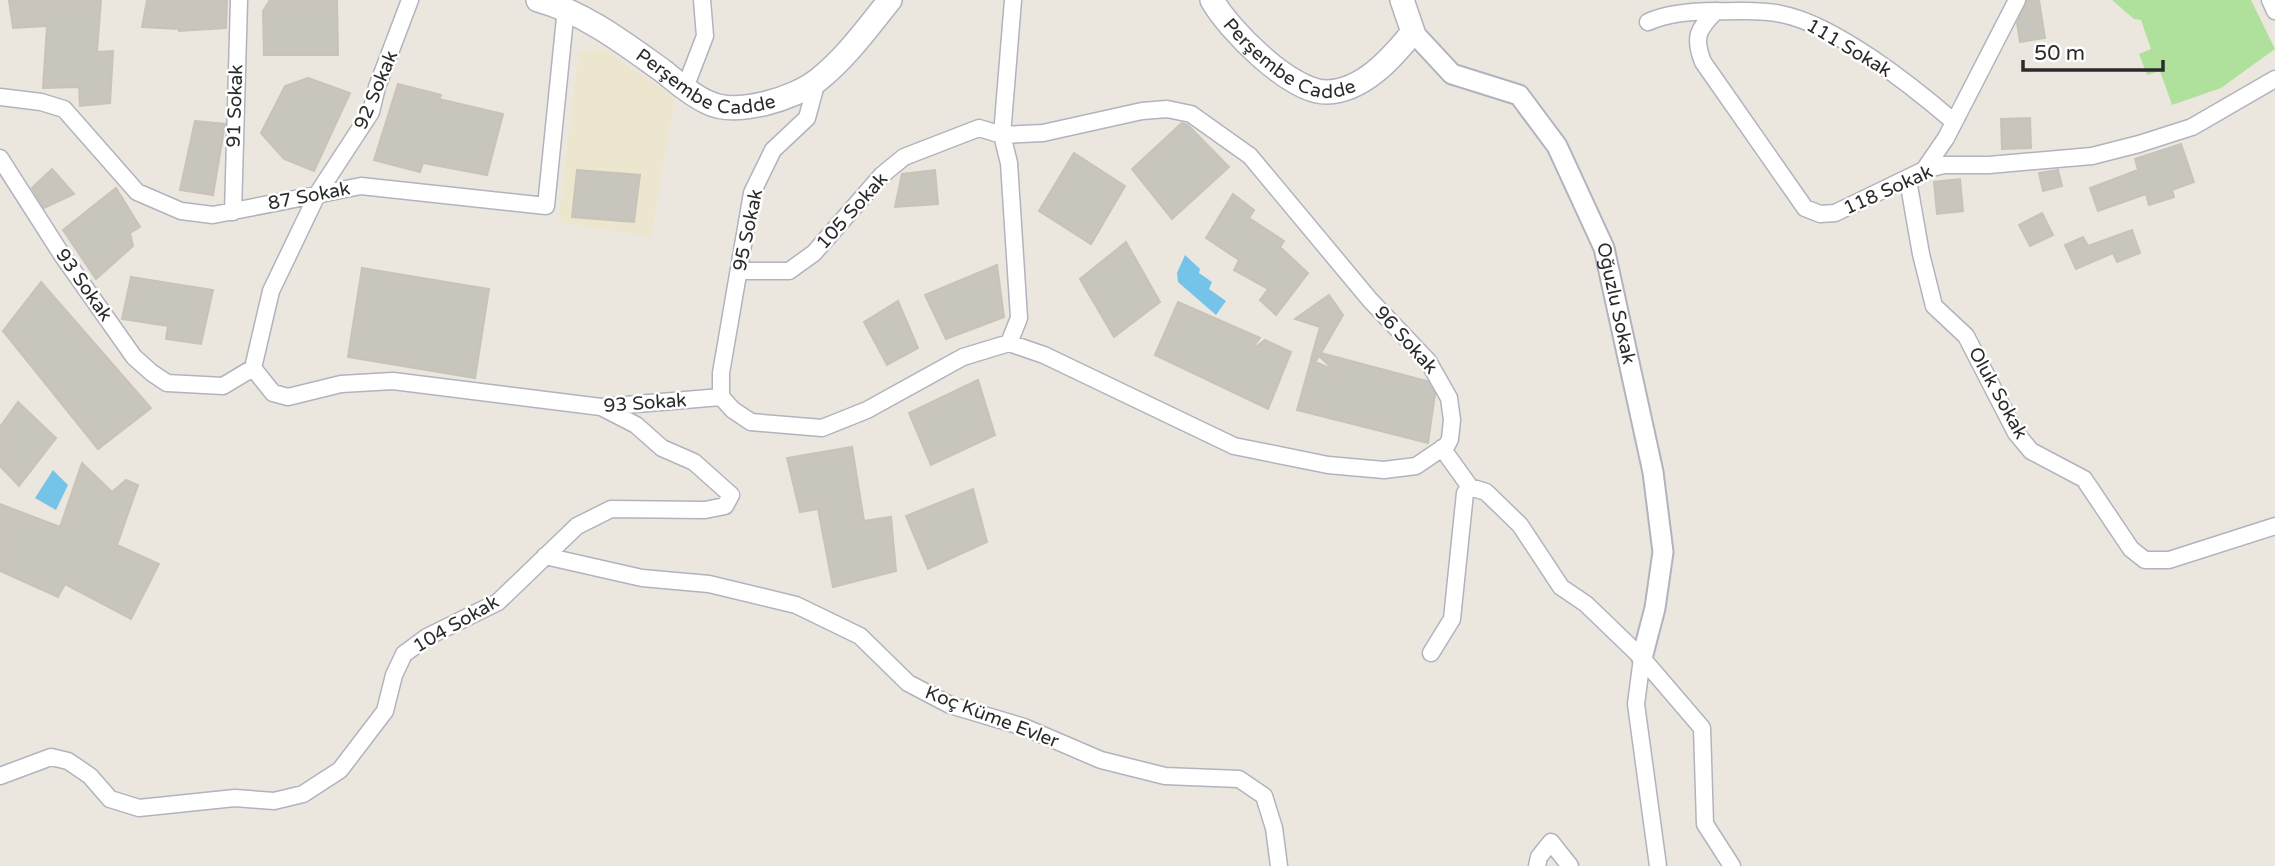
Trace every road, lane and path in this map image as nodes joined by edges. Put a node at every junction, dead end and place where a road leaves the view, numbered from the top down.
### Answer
1 (239, 0) edge
2 (410, 0) edge
3 (538, 0) edge
4 (702, 0) edge
5 (890, 0) edge
6 (1013, 0) edge
7 (1212, 0) edge
8 (1402, 0) edge
9 (2017, 0) edge
10 (2270, 0) edge
11 (566, 8) junction
12 (1716, 11) junction
13 (2275, 11) edge
14 (1648, 22) dead end
15 (1413, 32) junction
16 (2275, 79) edge
17 (817, 81) junction
18 (685, 88) junction
19 (0, 97) edge
20 (1953, 121) junction
21 (1002, 135) junction
22 (0, 158) edge
23 (1924, 170) junction
24 (1909, 180) junction
25 (318, 193) junction
26 (233, 212) junction
27 (739, 271) junction
28 (1009, 343) junction
29 (254, 368) junction
30 (721, 397) junction
31 (601, 407) junction
32 (1442, 448) junction
33 (1470, 487) junction
34 (2275, 526) edge
35 (545, 556) junction
36 (1431, 653) dead end
37 (1642, 658) junction
38 (0, 776) edge
39 (1279, 866) edge
40 (1537, 866) edge
41 (1570, 866) edge
42 (1658, 866) edge
43 (1732, 866) edge

1 - 26 street, 91 Sokak
2 - 25 street, 92 Sokak
3 - 11 main road, Perşembe Cadde
4 - 18 street
5 - 17 main road, Perşembe Cadde
6 - 21 street
7 - 15 main road, Perşembe Cadde
8 - 15 main road
9 - 20 street
10 - 13 street
11 - 18 main road, Perşembe Cadde
11 - 25 street, 87 Sokak
12 - 14 street, 111 Sokak
12 - 20 street, 111 Sokak
12 - 24 street, 118 Sokak
15 - 37 street, Oğuzlu Sokak
16 - 23 street, 118 Sokak
17 - 18 main road, Perşembe Cadde
17 - 27 street, 95 Sokak
19 - 26 street, 87 Sokak
20 - 23 street
21 - 27 street, 105 Sokak
21 - 28 street
21 - 32 street, 96 Sokak
22 - 29 street, 93 Sokak
23 - 24 street, 118 Sokak
24 - 34 street, Oluk Sokak
25 - 26 street, 87 Sokak
25 - 29 street, 92 Sokak
27 - 30 street, 95 Sokak
28 - 30 street
28 - 32 street
29 - 31 street, 93 Sokak
30 - 31 street, 93 Sokak
31 - 35 street, 104 Sokak
32 - 33 street
33 - 36 street
33 - 37 street
35 - 38 street, 104 Sokak
35 - 39 street, Koç Küme Evler
37 - 42 street
37 - 43 street
40 - 41 street

